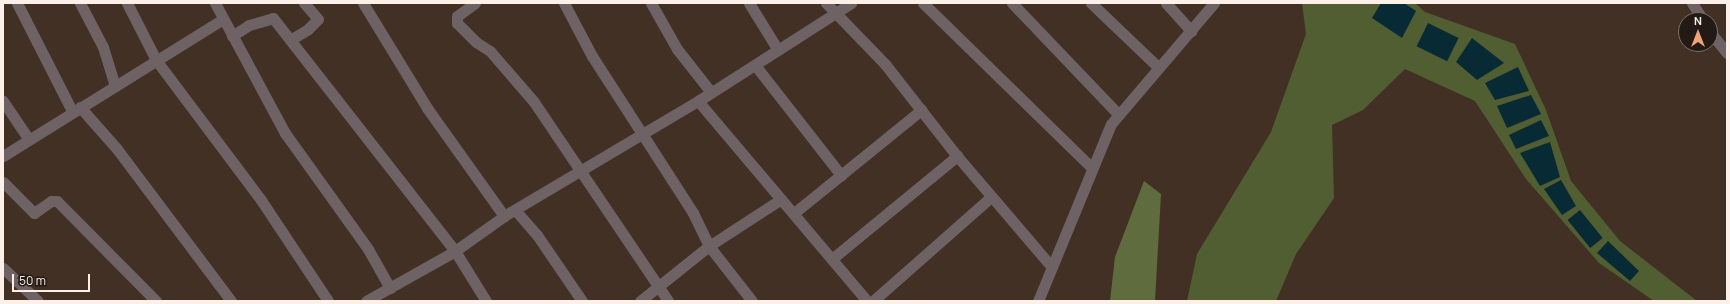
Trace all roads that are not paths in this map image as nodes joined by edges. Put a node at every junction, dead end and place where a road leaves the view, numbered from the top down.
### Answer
1 (17, 3) edge
2 (80, 3) edge
3 (127, 3) edge
4 (214, 3) edge
5 (304, 3) edge
6 (363, 3) edge
7 (475, 3) edge
8 (564, 3) edge
9 (650, 3) edge
10 (749, 3) edge
11 (826, 3) edge
12 (851, 3) edge
13 (923, 3) edge
14 (1012, 3) edge
15 (1091, 3) edge
16 (1166, 3) edge
17 (1214, 3) edge
18 (1692, 3) edge
19 (836, 12) junction
20 (1698, 12) edge
21 (223, 19) junction
22 (1191, 30) junction
23 (232, 36) junction
24 (290, 40) junction
25 (1718, 42) edge
26 (778, 50) junction
27 (1727, 53) edge
28 (156, 60) junction
29 (755, 65) junction
30 (1158, 67) junction
31 (115, 86) junction
32 (710, 91) junction
33 (698, 100) junction
34 (3, 101) edge
35 (76, 109) junction
36 (921, 110) junction
37 (1118, 114) junction
38 (641, 135) junction
39 (28, 138) junction
40 (3, 156) edge
41 (957, 156) junction
42 (1092, 168) junction
43 (582, 172) junction
44 (841, 175) junction
45 (3, 182) edge
46 (991, 197) junction
47 (781, 199) junction
48 (516, 211) junction
49 (794, 213) junction
50 (504, 216) junction
51 (709, 246) junction
52 (455, 251) junction
53 (833, 258) junction
54 (1051, 266) junction
55 (3, 268) edge
56 (659, 287) junction
57 (390, 288) junction
58 (38, 301) edge
59 (156, 301) edge
60 (231, 301) edge
61 (328, 301) edge
62 (366, 301) edge
63 (486, 301) edge
64 (582, 301) edge
65 (640, 301) edge
66 (668, 301) edge
67 (752, 301) edge
68 (867, 301) edge
69 (874, 301) edge
70 (1038, 301) edge

1 - 35 street
2 - 31 street
3 - 28 street
4 - 21 street
5 - 24 street
6 - 50 street
7 - 43 street
8 - 38 street
9 - 32 street
10 - 26 street
11 - 19 street
12 - 19 street
13 - 42 street
14 - 37 street
15 - 30 street
16 - 22 street
17 - 22 street
18 - 20 street
19 - 26 street
19 - 36 street
21 - 23 street
21 - 28 street
22 - 30 street
23 - 24 street
23 - 57 street
24 - 52 street
25 - 27 street
26 - 29 street
28 - 31 street
28 - 61 street
29 - 32 street
29 - 44 street
30 - 37 street
31 - 35 street
32 - 33 street
33 - 38 street
33 - 47 street
34 - 39 street
35 - 39 street
35 - 60 street
36 - 41 street
36 - 44 street
37 - 42 street
38 - 43 street
38 - 51 street
39 - 40 street
41 - 46 street
41 - 53 street
42 - 54 street
43 - 48 street
43 - 56 street
44 - 49 street
45 - 59 street
46 - 54 street
46 - 69 street
47 - 49 street
47 - 51 street
48 - 50 street
48 - 64 street
49 - 53 street
50 - 52 street
51 - 56 street
51 - 67 street
52 - 57 street
52 - 63 street
53 - 68 street
54 - 70 street
55 - 58 street
56 - 65 street
56 - 66 street
57 - 62 street

